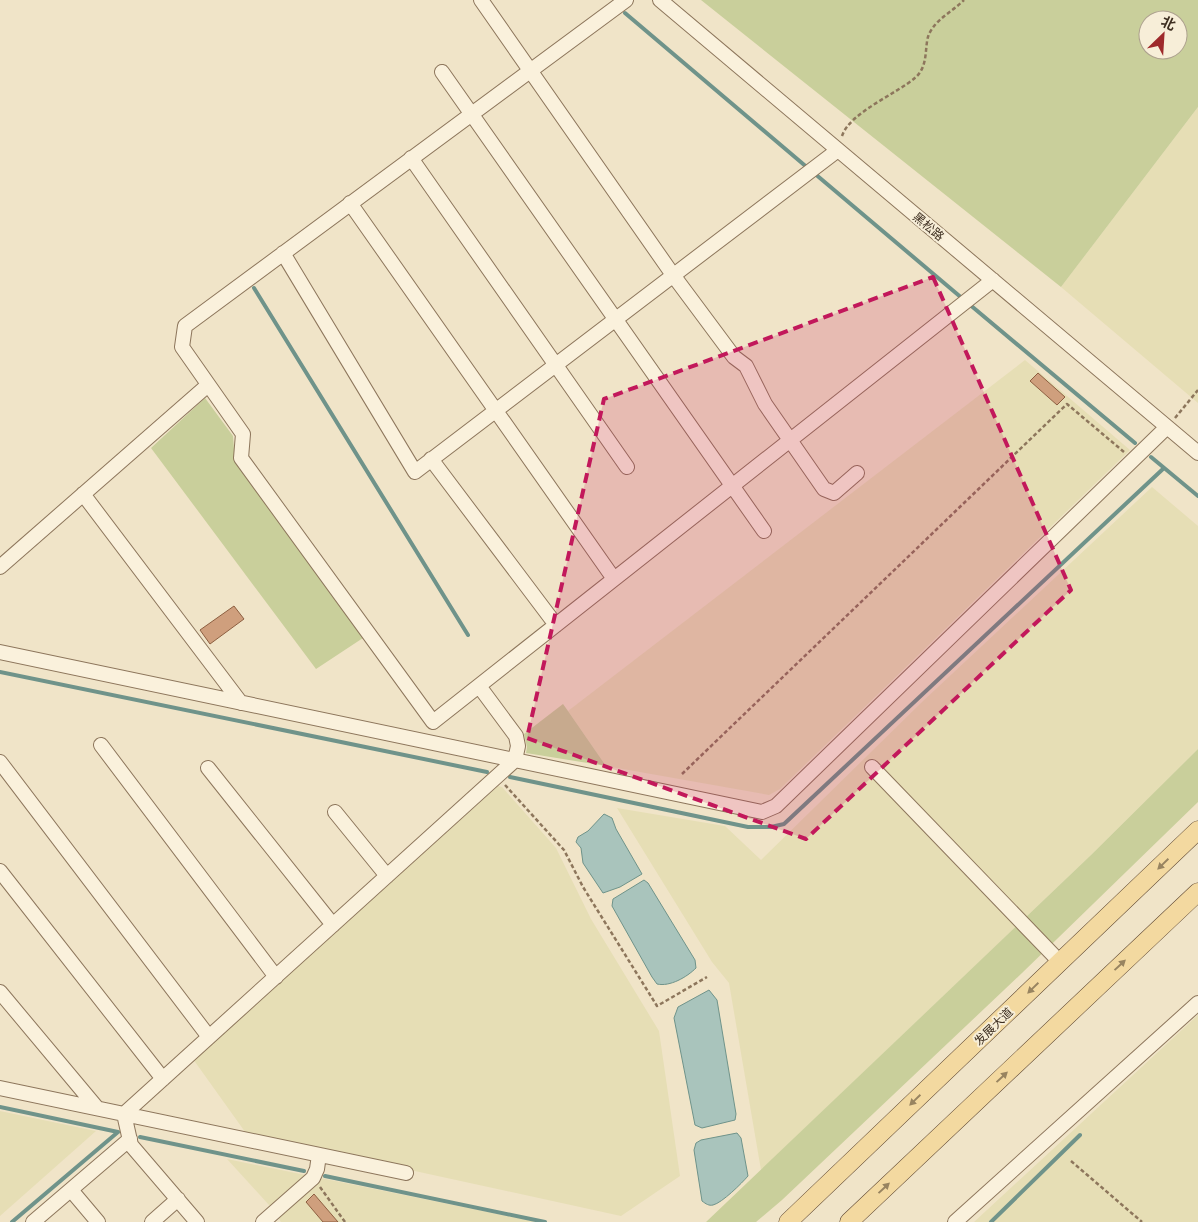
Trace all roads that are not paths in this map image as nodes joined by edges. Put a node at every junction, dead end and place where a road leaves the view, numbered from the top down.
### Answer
1 (481, 0) edge
2 (626, 0) edge
3 (660, 0) edge
4 (529, 71) junction
5 (442, 72) dead end
6 (471, 114) junction
7 (838, 150) junction
8 (411, 158) junction
9 (350, 203) junction
10 (283, 253) junction
11 (673, 275) junction
12 (993, 280) junction
13 (615, 319) junction
14 (555, 365) junction
15 (208, 385) junction
16 (495, 410) junction
17 (1167, 427) junction
18 (790, 440) junction
19 (1198, 453) edge
20 (431, 459) junction
21 (627, 467) dead end
22 (857, 473) dead end
23 (732, 486) junction
24 (83, 494) junction
25 (764, 531) dead end
26 (0, 566) edge
27 (614, 579) junction
28 (556, 625) junction
29 (0, 652) edge
30 (479, 686) junction
31 (240, 703) junction
32 (101, 745) dead end
33 (515, 760) junction
34 (0, 762) edge
35 (872, 767) dead end
36 (208, 768) dead end
37 (336, 812) dead end
38 (1198, 830) edge
39 (0, 870) edge
40 (387, 876) junction
41 (1198, 892) edge
42 (333, 925) junction
43 (1060, 962) junction
44 (276, 977) junction
45 (0, 992) edge
46 (1198, 1003) edge
47 (209, 1037) junction
48 (164, 1079) junction
49 (0, 1088) edge
50 (97, 1108) junction
51 (124, 1114) junction
52 (130, 1139) junction
53 (319, 1154) junction
54 (406, 1173) dead end
55 (71, 1190) junction
56 (178, 1199) junction
57 (34, 1222) edge
58 (98, 1222) edge
59 (152, 1222) edge
60 (197, 1222) edge
61 (263, 1222) edge
62 (788, 1222) edge
63 (849, 1222) edge
64 (955, 1222) edge

1 - 4 street
2 - 4 street
3 - 7 street, 黑松路
4 - 6 street
4 - 11 street
5 - 6 street
6 - 8 street
6 - 13 street
7 - 11 street
7 - 12 street, 黑松路
8 - 9 street
8 - 14 street
9 - 10 street
9 - 16 street
10 - 15 street
10 - 20 street
11 - 13 street
11 - 18 street
12 - 17 street, 黑松路
12 - 18 street
13 - 14 street
13 - 23 street
14 - 16 street
14 - 21 street
15 - 24 street
15 - 30 street
16 - 20 street
16 - 27 street
17 - 19 street, 黑松路
17 - 33 street
18 - 22 street
18 - 23 street
20 - 28 street
23 - 25 street
23 - 27 street
24 - 26 street
24 - 31 street
27 - 28 street
28 - 30 street
29 - 31 street
30 - 33 street
31 - 33 street
32 - 44 street
33 - 40 street
34 - 47 street
35 - 43 street
36 - 42 street
37 - 40 street
38 -> 43 main road, 发展大道
39 - 48 street
40 - 42 street
63 -> 41 main road
42 - 44 street
43 -> 62 main road, 发展大道
44 - 47 street
45 - 50 street
46 - 64 street
47 - 48 street
48 - 51 street
49 - 50 street
50 - 51 street
51 - 52 street
51 - 53 street
52 - 55 street
52 - 56 street
53 - 54 street
53 - 61 street
55 - 57 street
55 - 58 street
56 - 59 street
56 - 60 street

